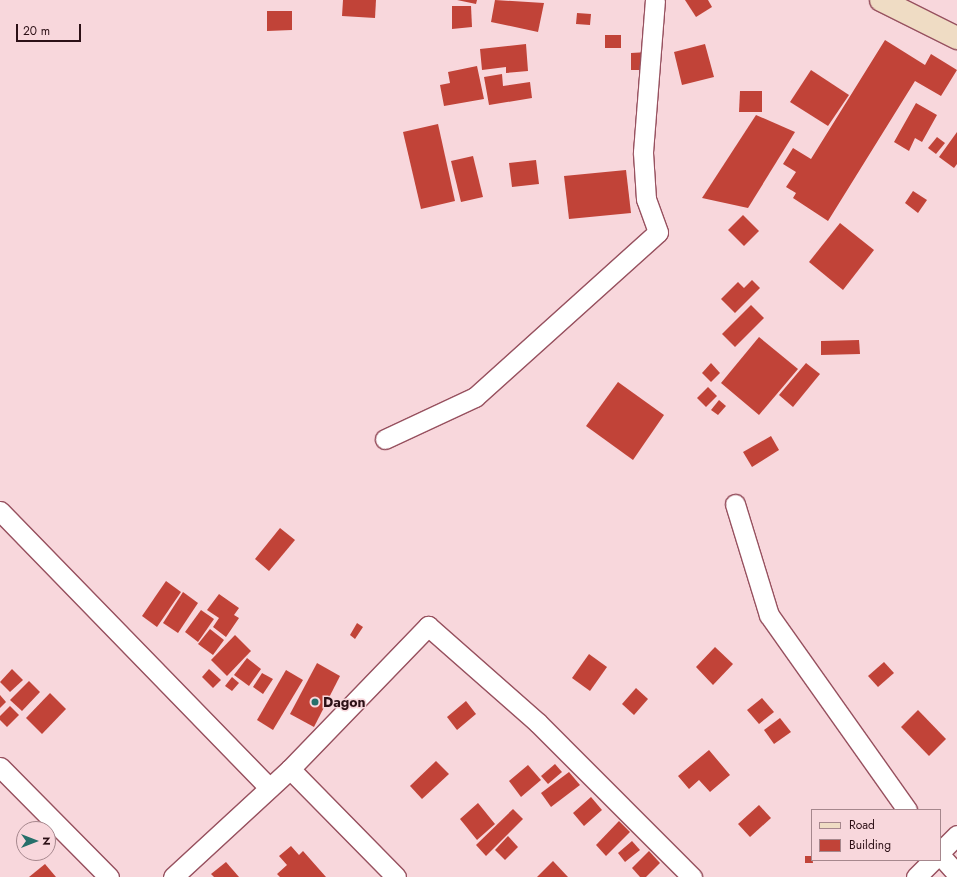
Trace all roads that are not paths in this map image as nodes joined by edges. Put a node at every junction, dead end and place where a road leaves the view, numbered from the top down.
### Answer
1 (655, 0) edge
2 (881, 0) edge
3 (957, 38) edge
4 (385, 440) dead end
5 (735, 504) dead end
6 (0, 511) edge
7 (0, 767) edge
8 (290, 769) junction
9 (269, 788) junction
10 (906, 809) edge
11 (957, 835) edge
12 (941, 853) edge
13 (941, 855) edge
14 (932, 861) edge
15 (957, 874) edge
16 (109, 877) edge
17 (172, 877) edge
18 (396, 877) edge
19 (692, 877) edge
20 (916, 877) edge

1 - 4 street
2 - 3 main road
5 - 10 street
6 - 9 street
7 - 16 street
8 - 9 street
8 - 18 street
8 - 19 street
9 - 17 street
11 - 12 street
13 - 15 street
14 - 20 street

